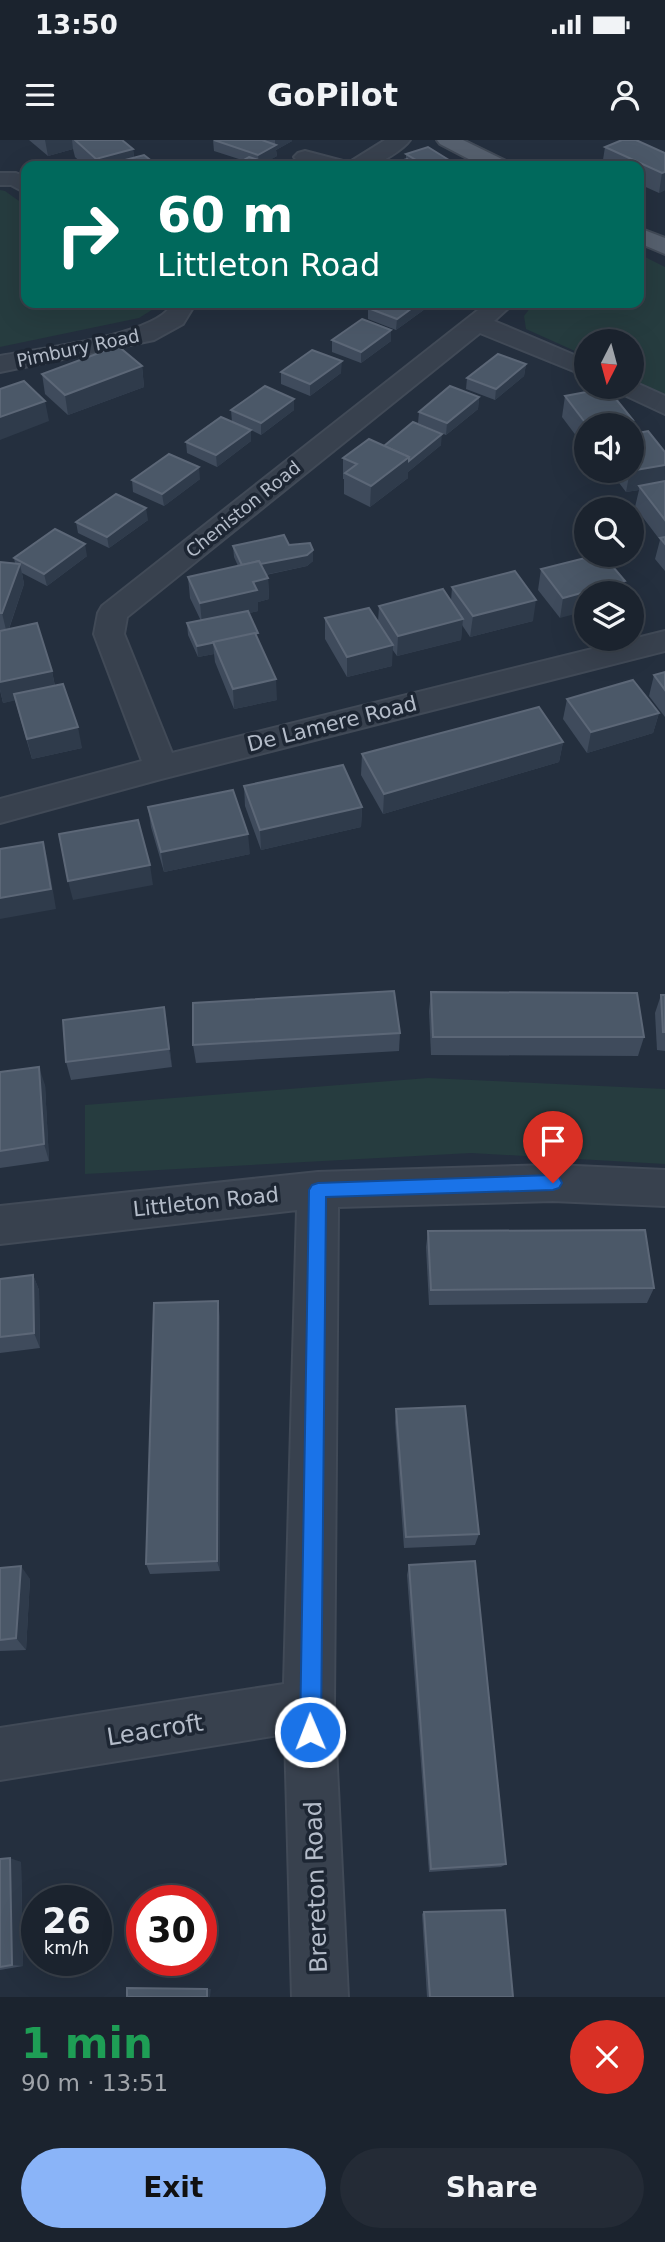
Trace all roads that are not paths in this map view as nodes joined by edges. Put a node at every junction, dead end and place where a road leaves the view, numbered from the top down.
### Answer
1 (400, 140) edge
2 (447, 140) edge
3 (304, 157) dead end
4 (318, 161) edge
5 (364, 161) edge
6 (488, 161) edge
7 (0, 179) edge
8 (21, 183) edge
9 (644, 236) edge
10 (665, 247) edge
11 (181, 308) edge
12 (495, 308) edge
13 (475, 322) junction
14 (0, 364) edge
15 (574, 364) edge
16 (644, 396) edge
17 (665, 406) edge
18 (665, 640) edge
19 (161, 767) junction
20 (0, 811) edge
21 (665, 1188) edge
22 (318, 1190) junction
23 (0, 1225) edge
24 (310, 1705) junction
25 (0, 1754) edge
26 (320, 1997) edge

1 - 5 street
2 - 6 main road
3 - 4 street
7 - 8 street
9 - 10 main road
11 - 14 street, Pimbury Road
12 - 13 street, Cheniston Road
13 - 15 street
13 - 19 street, Cheniston Road
16 - 17 street
18 - 19 street, De Lamere Road
19 - 20 street, De Lamere Road
21 - 22 street, Littleton Road
22 - 23 street, Littleton Road
22 - 24 street, Brereton Road
24 - 25 street, Leacroft
24 - 26 street, Brereton Road

